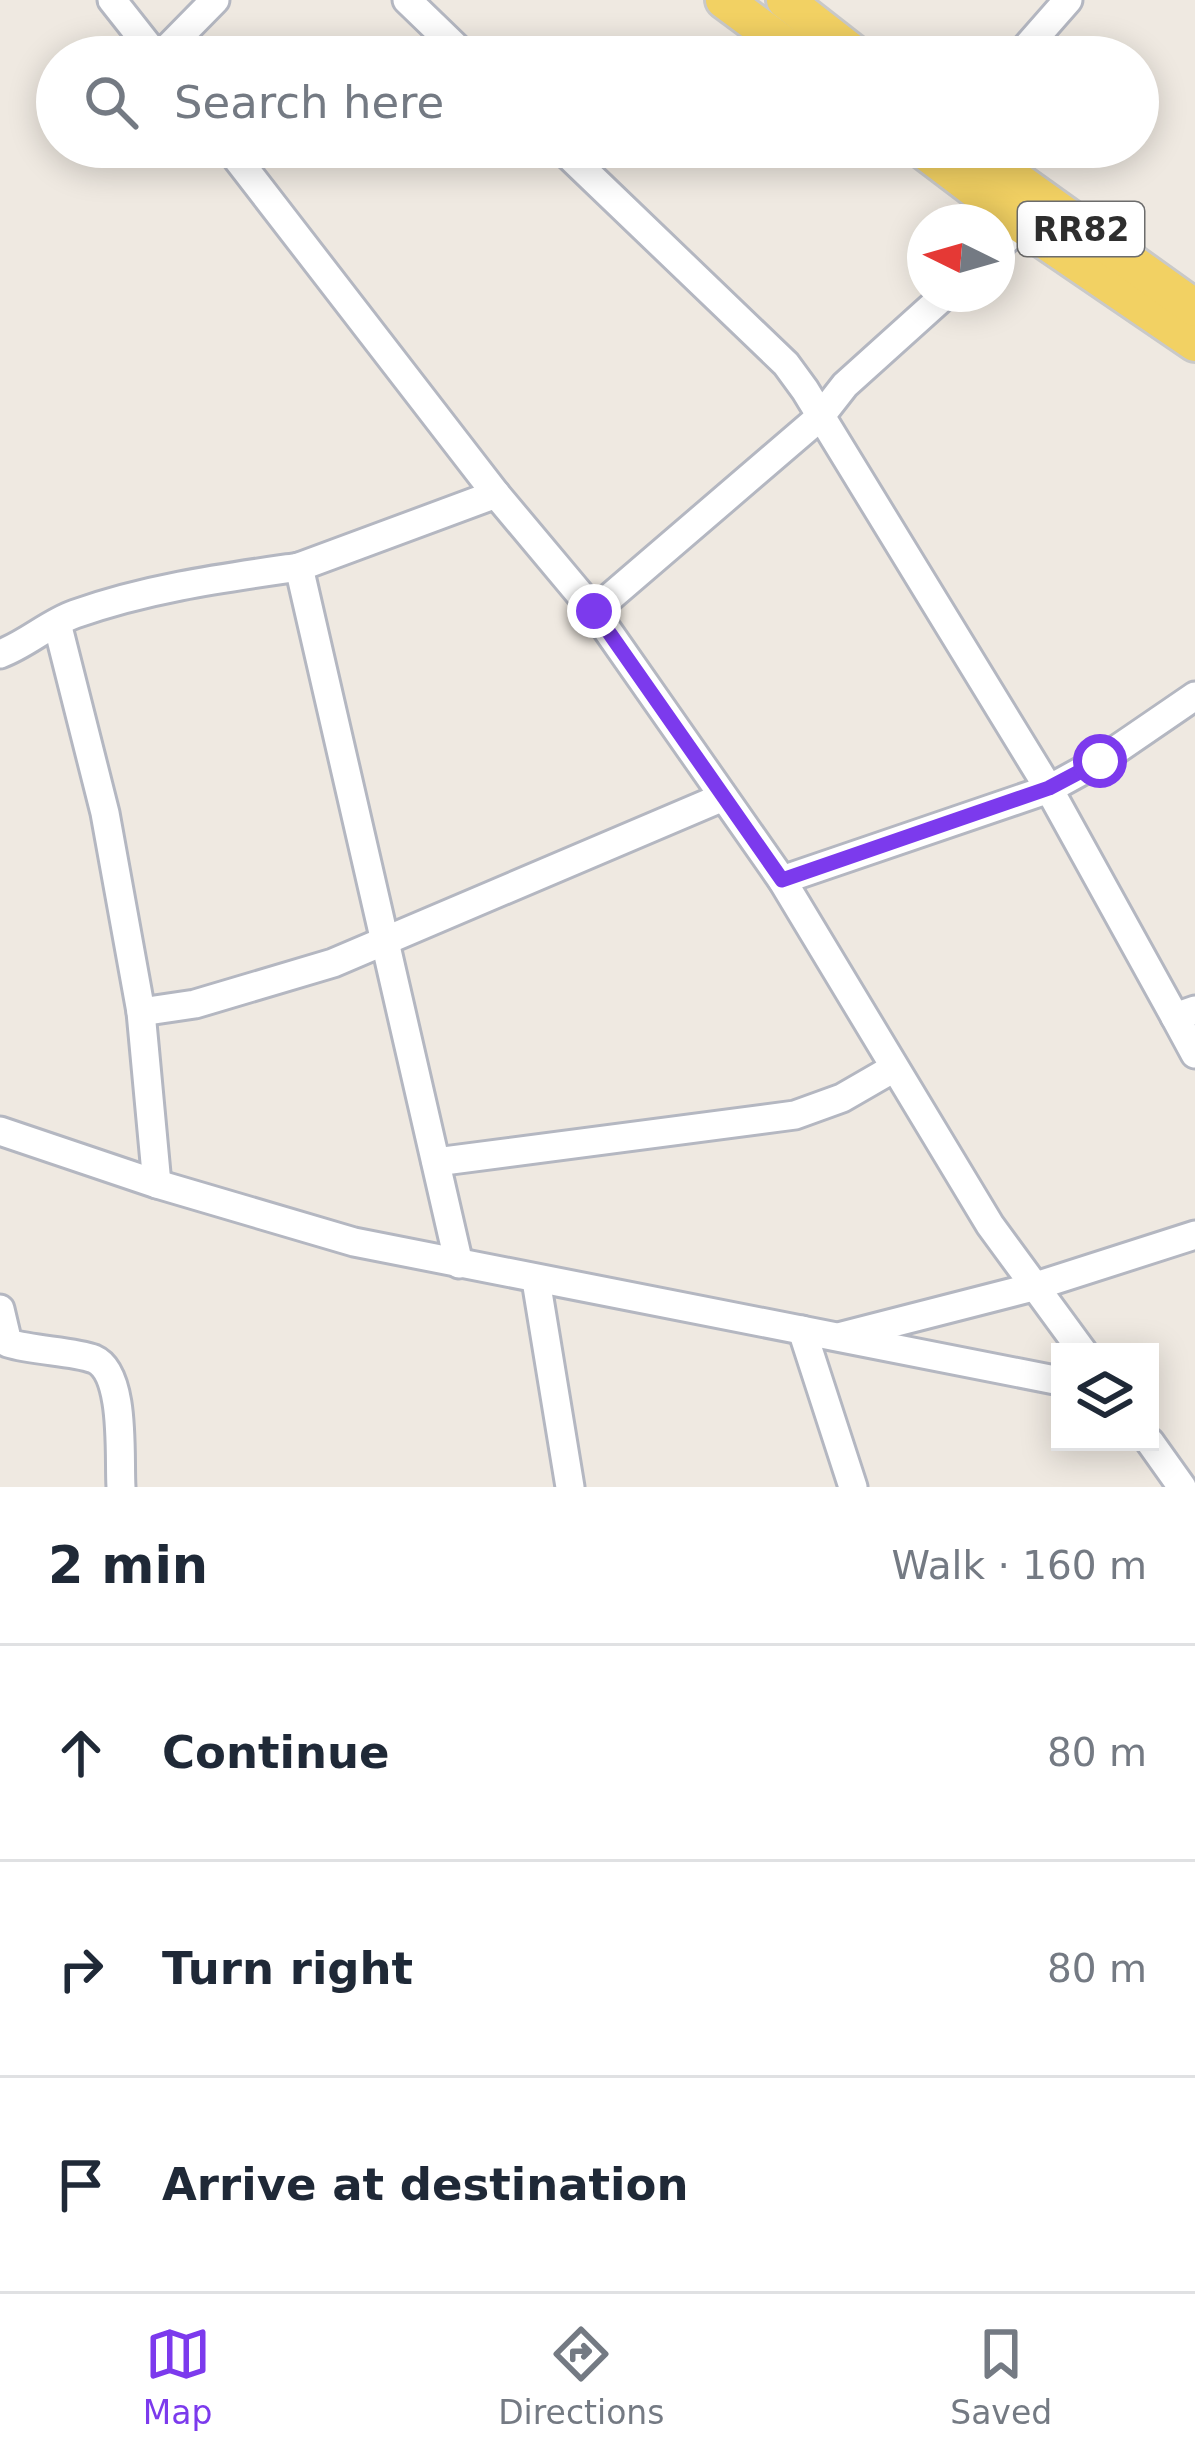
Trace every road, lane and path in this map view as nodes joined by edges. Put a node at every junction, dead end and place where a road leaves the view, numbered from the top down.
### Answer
1 (112, 0) edge
2 (215, 0) edge
3 (407, 0) edge
4 (724, 0) edge
5 (1068, 0) edge
6 (806, 6) edge
7 (141, 36) edge
8 (179, 36) edge
9 (444, 36) edge
10 (773, 36) edge
11 (837, 36) edge
12 (1036, 36) edge
13 (244, 168) edge
14 (582, 168) edge
15 (946, 168) edge
16 (984, 168) edge
17 (1021, 226) edge
18 (1195, 308) edge
19 (926, 312) edge
20 (1195, 343) edge
21 (820, 417) junction
22 (496, 494) junction
23 (299, 567) junction
24 (594, 611) junction
25 (57, 623) junction
26 (0, 654) edge
27 (1195, 696) edge
28 (1049, 788) junction
29 (723, 796) junction
30 (782, 880) junction
31 (386, 937) junction
32 (141, 1012) junction
33 (1185, 1014) edge
34 (1195, 1054) edge
35 (894, 1068) junction
36 (0, 1131) edge
37 (436, 1162) junction
38 (157, 1184) junction
39 (1195, 1234) edge
40 (459, 1264) junction
41 (536, 1280) junction
42 (1033, 1287) junction
43 (0, 1309) edge
44 (802, 1330) junction
45 (836, 1337) junction
46 (1077, 1343) edge
47 (1051, 1379) edge
48 (1156, 1451) edge
49 (121, 1487) edge
50 (570, 1487) edge
51 (854, 1487) edge
52 (1182, 1487) edge

1 - 7 street
2 - 8 street
3 - 9 street
4 - 10 main road
5 - 12 street
6 - 11 main road
13 - 22 street
14 - 21 street
15 - 17 main road, RR82
16 - 17 main road, RR82
17 - 18 main road, RR82
17 - 20 main road, RR82
19 - 21 street
21 - 24 street
21 - 28 street
22 - 23 street
22 - 24 street
23 - 25 street
23 - 31 street
24 - 29 street
25 - 26 street
25 - 32 street
27 - 28 street
28 - 30 street
28 - 33 street
29 - 30 street
29 - 31 street
30 - 35 street
31 - 32 street
31 - 37 street
32 - 38 street
33 - 34 street
35 - 37 street
35 - 42 street
36 - 38 street
37 - 40 street
38 - 40 street
39 - 42 street
40 - 41 street
41 - 44 street
41 - 50 street
42 - 45 street
42 - 46 street
43 - 49 street
44 - 45 street
44 - 51 street
45 - 47 street
48 - 52 street

